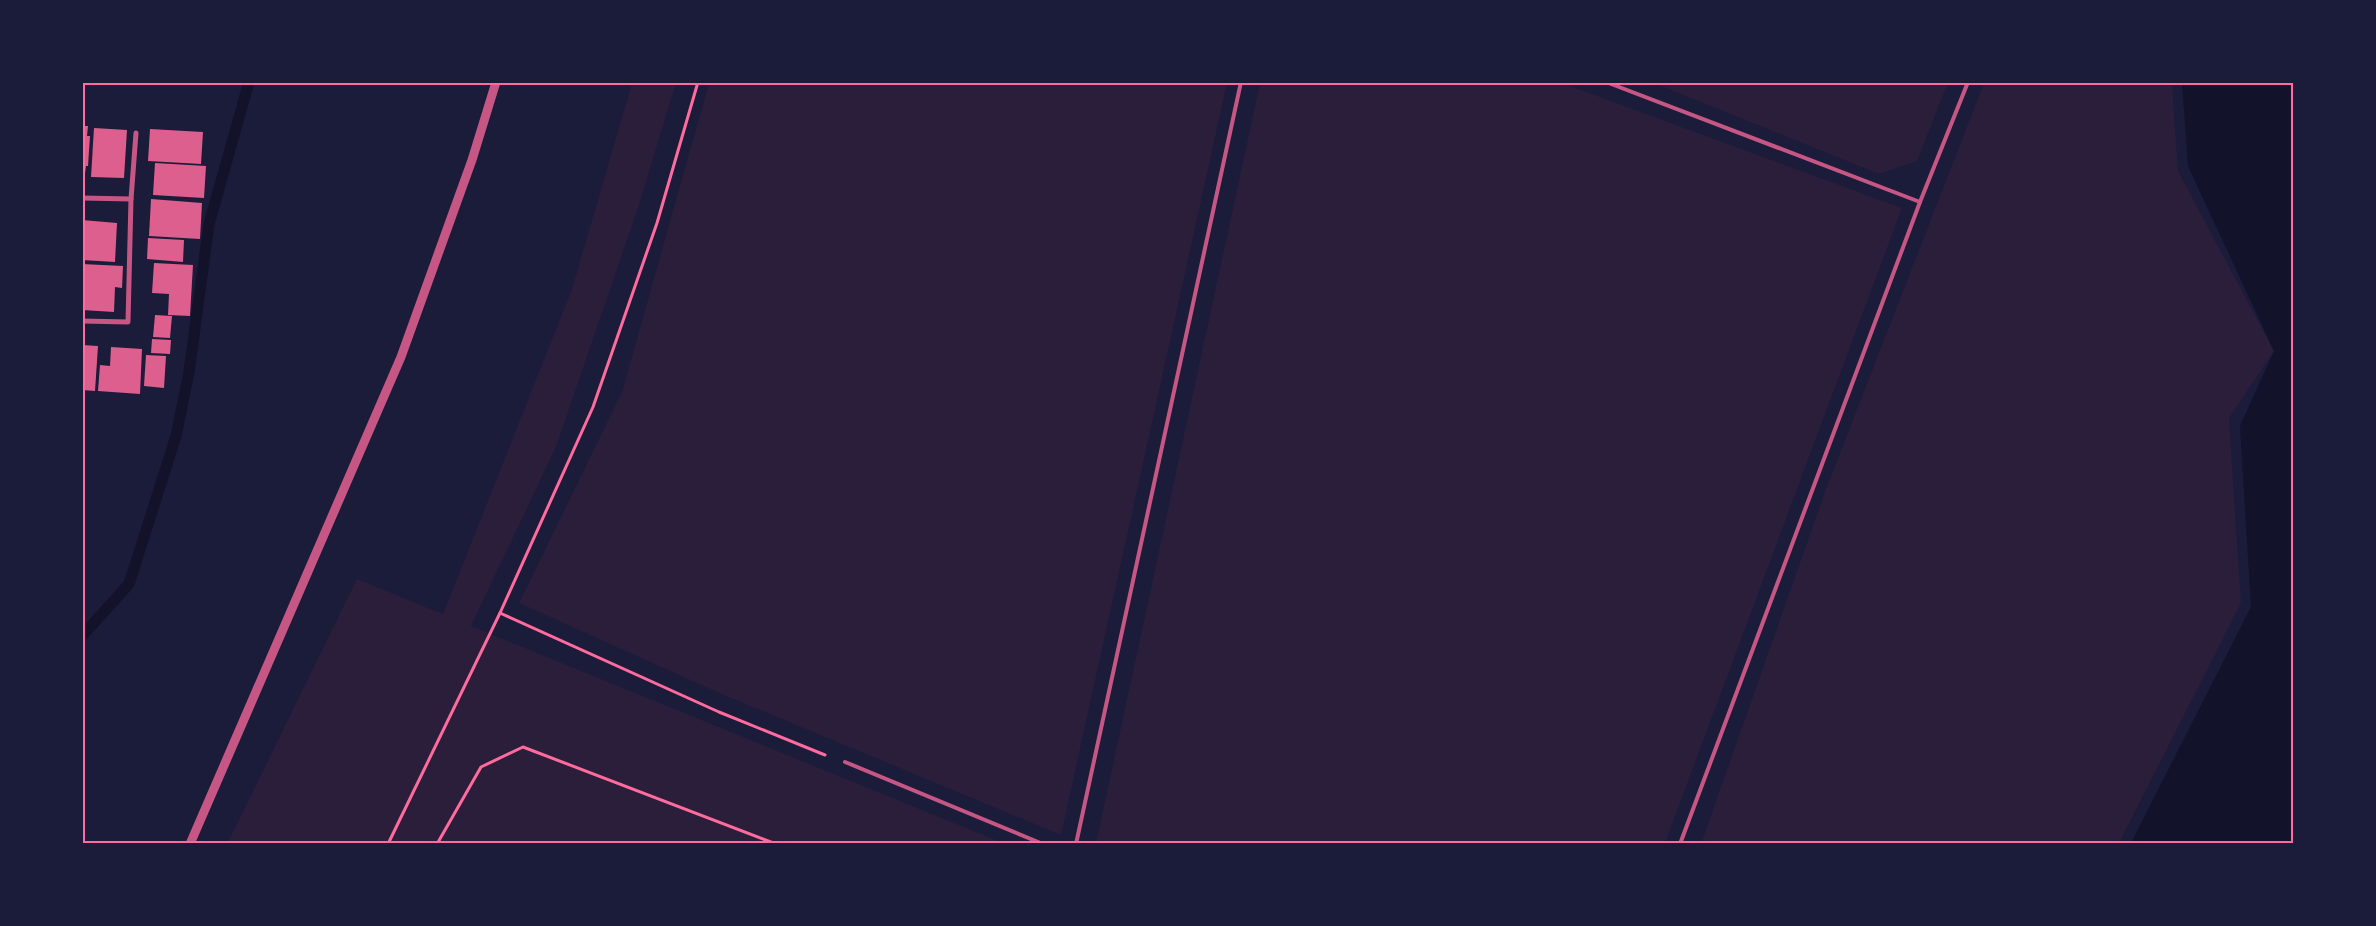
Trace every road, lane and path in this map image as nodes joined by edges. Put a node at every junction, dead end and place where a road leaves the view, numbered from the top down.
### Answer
1 (496, 82) edge
2 (698, 82) edge
3 (1240, 82) edge
4 (1606, 82) edge
5 (1968, 82) edge
6 (136, 133) dead end
7 (82, 198) edge
8 (131, 199) junction
9 (1920, 202) junction
10 (82, 321) edge
11 (500, 613) junction
12 (844, 762) joint
13 (190, 844) edge
14 (388, 844) edge
15 (436, 844) edge
16 (776, 844) edge
17 (1043, 844) edge
18 (1076, 844) edge
19 (1680, 844) edge

1 - 13 street
2 - 11 path
3 - 18 lane
4 - 9 lane
5 - 9 lane
6 - 8 street
7 - 8 street
8 - 10 street
9 - 19 lane
11 - 12 path
11 - 14 path
12 - 17 lane
15 - 16 path

